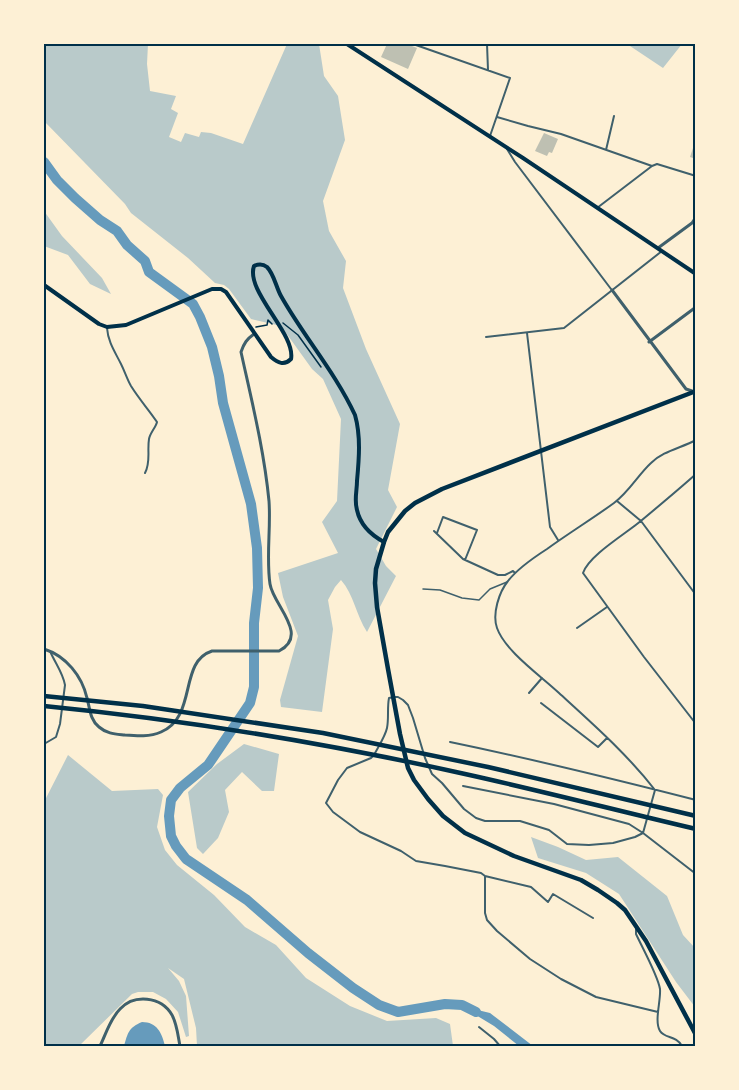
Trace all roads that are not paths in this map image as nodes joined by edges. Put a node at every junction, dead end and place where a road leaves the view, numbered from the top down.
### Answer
1 (348, 44) edge
2 (413, 44) edge
3 (487, 44) edge
4 (488, 70) junction
5 (614, 116) dead end
6 (497, 117) junction
7 (489, 136) junction
8 (506, 147) junction
9 (606, 150) junction
10 (652, 166) junction
11 (696, 176) edge
12 (597, 208) junction
13 (696, 216) edge
14 (660, 250) junction
15 (696, 274) edge
16 (44, 285) edge
17 (612, 290) junction
18 (696, 307) edge
19 (107, 327) junction
20 (253, 331) junction
21 (527, 333) junction
22 (486, 337) dead end
23 (649, 342) junction
24 (695, 393) edge
25 (696, 440) edge
26 (145, 473) dead end
27 (696, 474) edge
28 (617, 501) junction
29 (641, 521) junction
30 (559, 540) junction
31 (384, 542) junction
32 (465, 560) junction
33 (515, 573) junction
34 (507, 582) junction
35 (423, 589) dead end
36 (696, 595) edge
37 (607, 607) junction
38 (577, 628) dead end
39 (44, 649) edge
40 (50, 651) junction
41 (542, 678) junction
42 (529, 693) dead end
43 (44, 696) edge
44 (393, 697) junction
45 (541, 703) dead end
46 (44, 706) edge
47 (696, 724) edge
48 (607, 738) junction
49 (450, 742) dead end
50 (44, 744) edge
51 (463, 786) dead end
52 (655, 790) junction
53 (696, 800) edge
54 (696, 816) edge
55 (696, 829) edge
56 (643, 833) junction
57 (696, 874) edge
58 (485, 876) junction
59 (593, 918) dead end
60 (636, 924) junction
61 (658, 1012) junction
62 (479, 1027) dead end
63 (696, 1035) edge
64 (100, 1047) edge
65 (180, 1047) edge
66 (500, 1047) edge
67 (682, 1047) edge

1 - 7 main road
2 - 4 street
3 - 4 street
4 - 6 street
5 - 9 street
6 - 7 street
6 - 9 street
7 - 8 main road
8 - 12 main road
8 - 17 street
9 - 10 street
10 - 11 street
10 - 12 street
12 - 14 main road
13 - 14 street
14 - 15 main road
14 - 17 street
16 - 19 main road
17 - 21 street
17 - 23 street
18 - 23 street
19 - 20 main road
19 - 26 street
20 - 31 main road
20 - 40 street
21 - 22 street
21 - 30 street
23 - 24 street
24 - 31 highway
25 - 28 street
27 - 29 street
28 - 29 street
28 - 30 street
29 - 36 street
29 - 37 street
30 - 33 street
31 - 44 highway
32 - 32 street
32 - 33 street
33 - 34 street
34 - 35 lane
34 - 41 street
37 - 38 street
37 - 47 street
39 - 40 street
40 - 50 street
41 - 42 street
41 - 48 street
43 - 54 highway
44 - 56 street
44 - 58 street
44 - 60 highway
45 - 48 street
46 - 55 highway
48 - 52 street
49 - 52 street
51 - 56 street
52 - 53 street
52 - 56 street
56 - 57 street
58 - 59 street
58 - 61 street
60 - 61 street
60 - 63 highway
61 - 67 street
62 - 66 street
64 - 65 street

